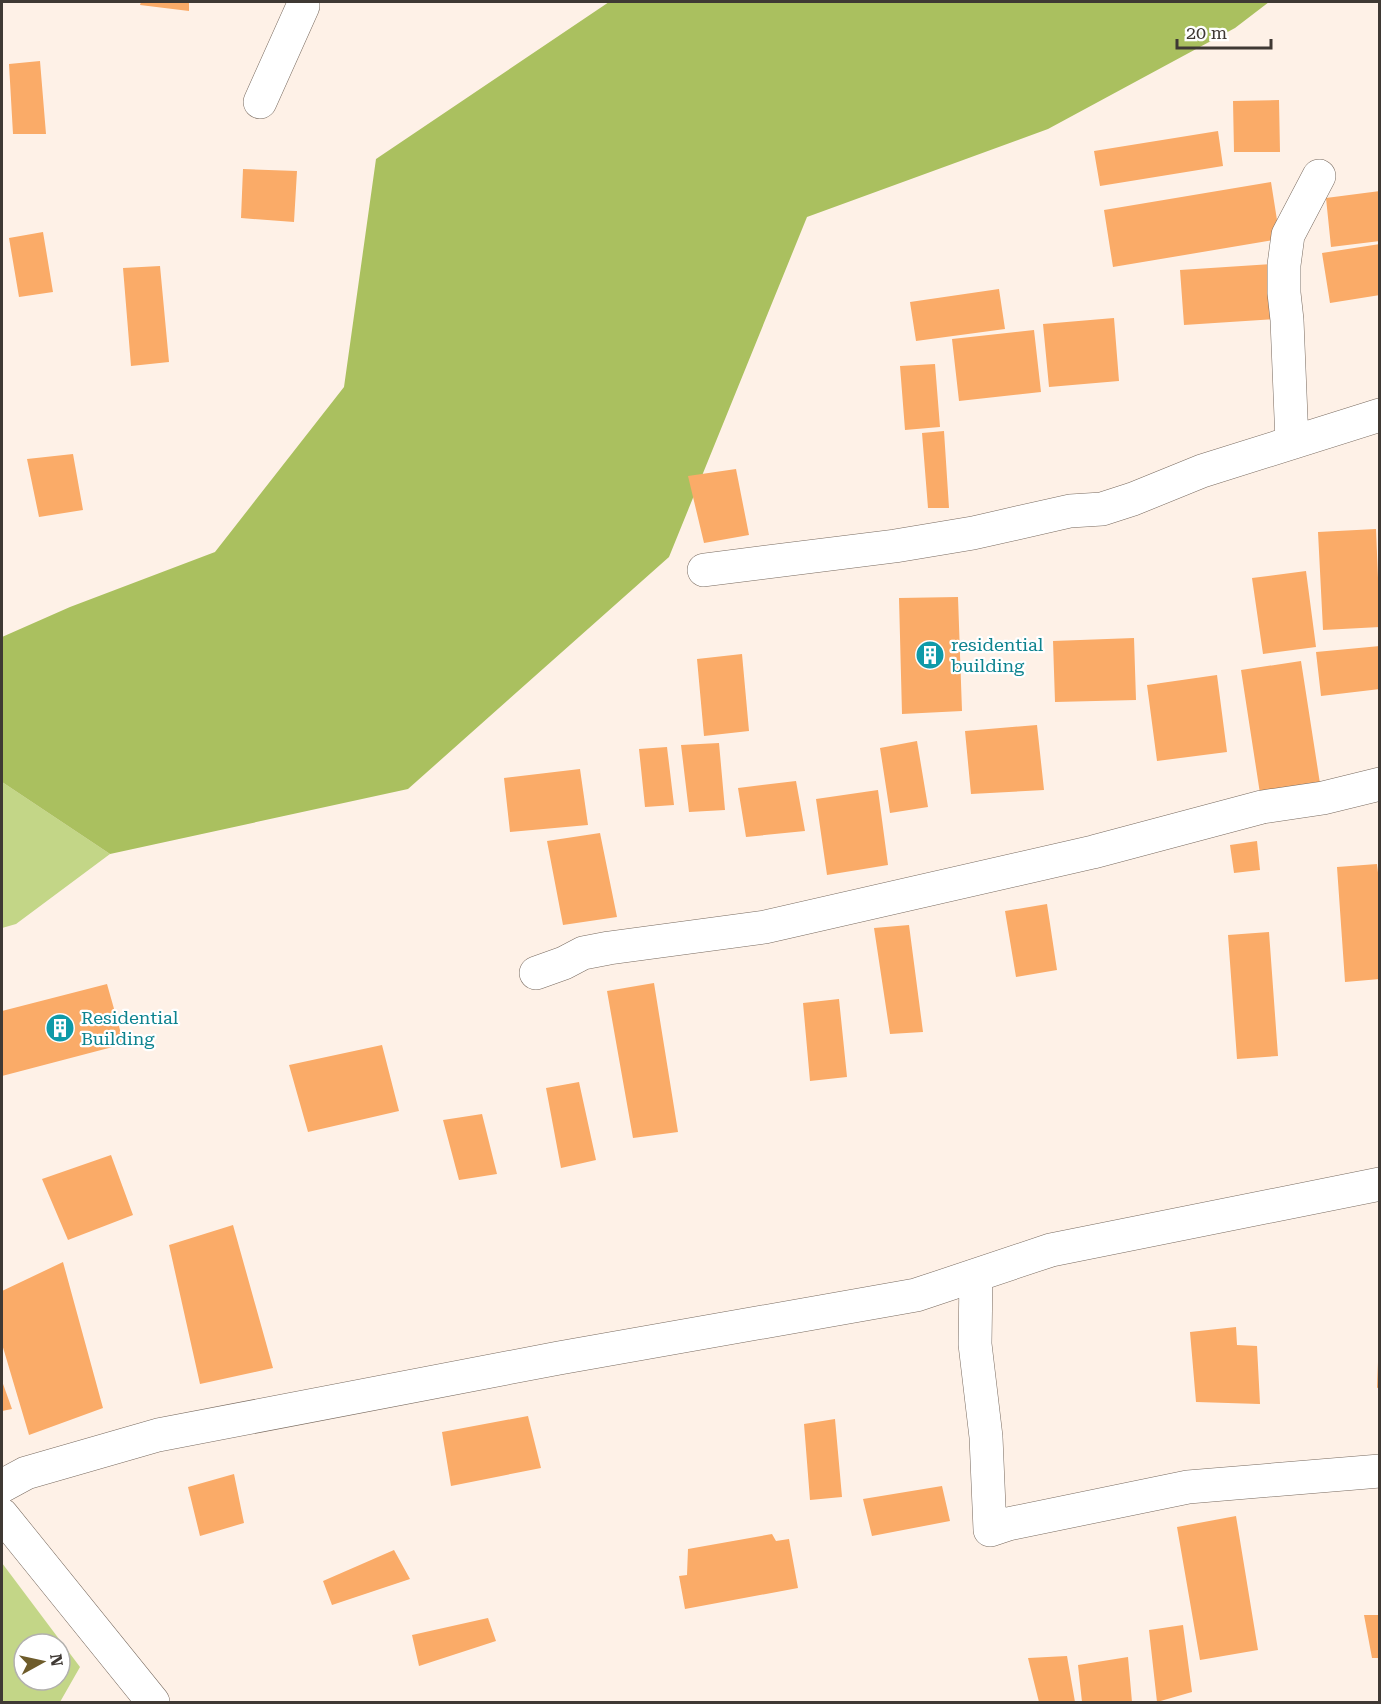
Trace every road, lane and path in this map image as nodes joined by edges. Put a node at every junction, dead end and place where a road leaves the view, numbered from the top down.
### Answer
1 (303, 2) edge
2 (260, 102) dead end
3 (1319, 176) dead end
4 (1380, 415) edge
5 (1292, 442) junction
6 (704, 570) dead end
7 (1380, 784) edge
8 (536, 973) dead end
9 (1380, 1184) edge
10 (976, 1276) junction
11 (1380, 1472) edge
12 (2, 1486) edge
13 (2, 1515) edge
14 (153, 1702) edge

1 - 2 street
3 - 5 street
4 - 5 street
5 - 6 street
7 - 8 street
9 - 10 street
10 - 11 street
10 - 12 street
13 - 14 street

